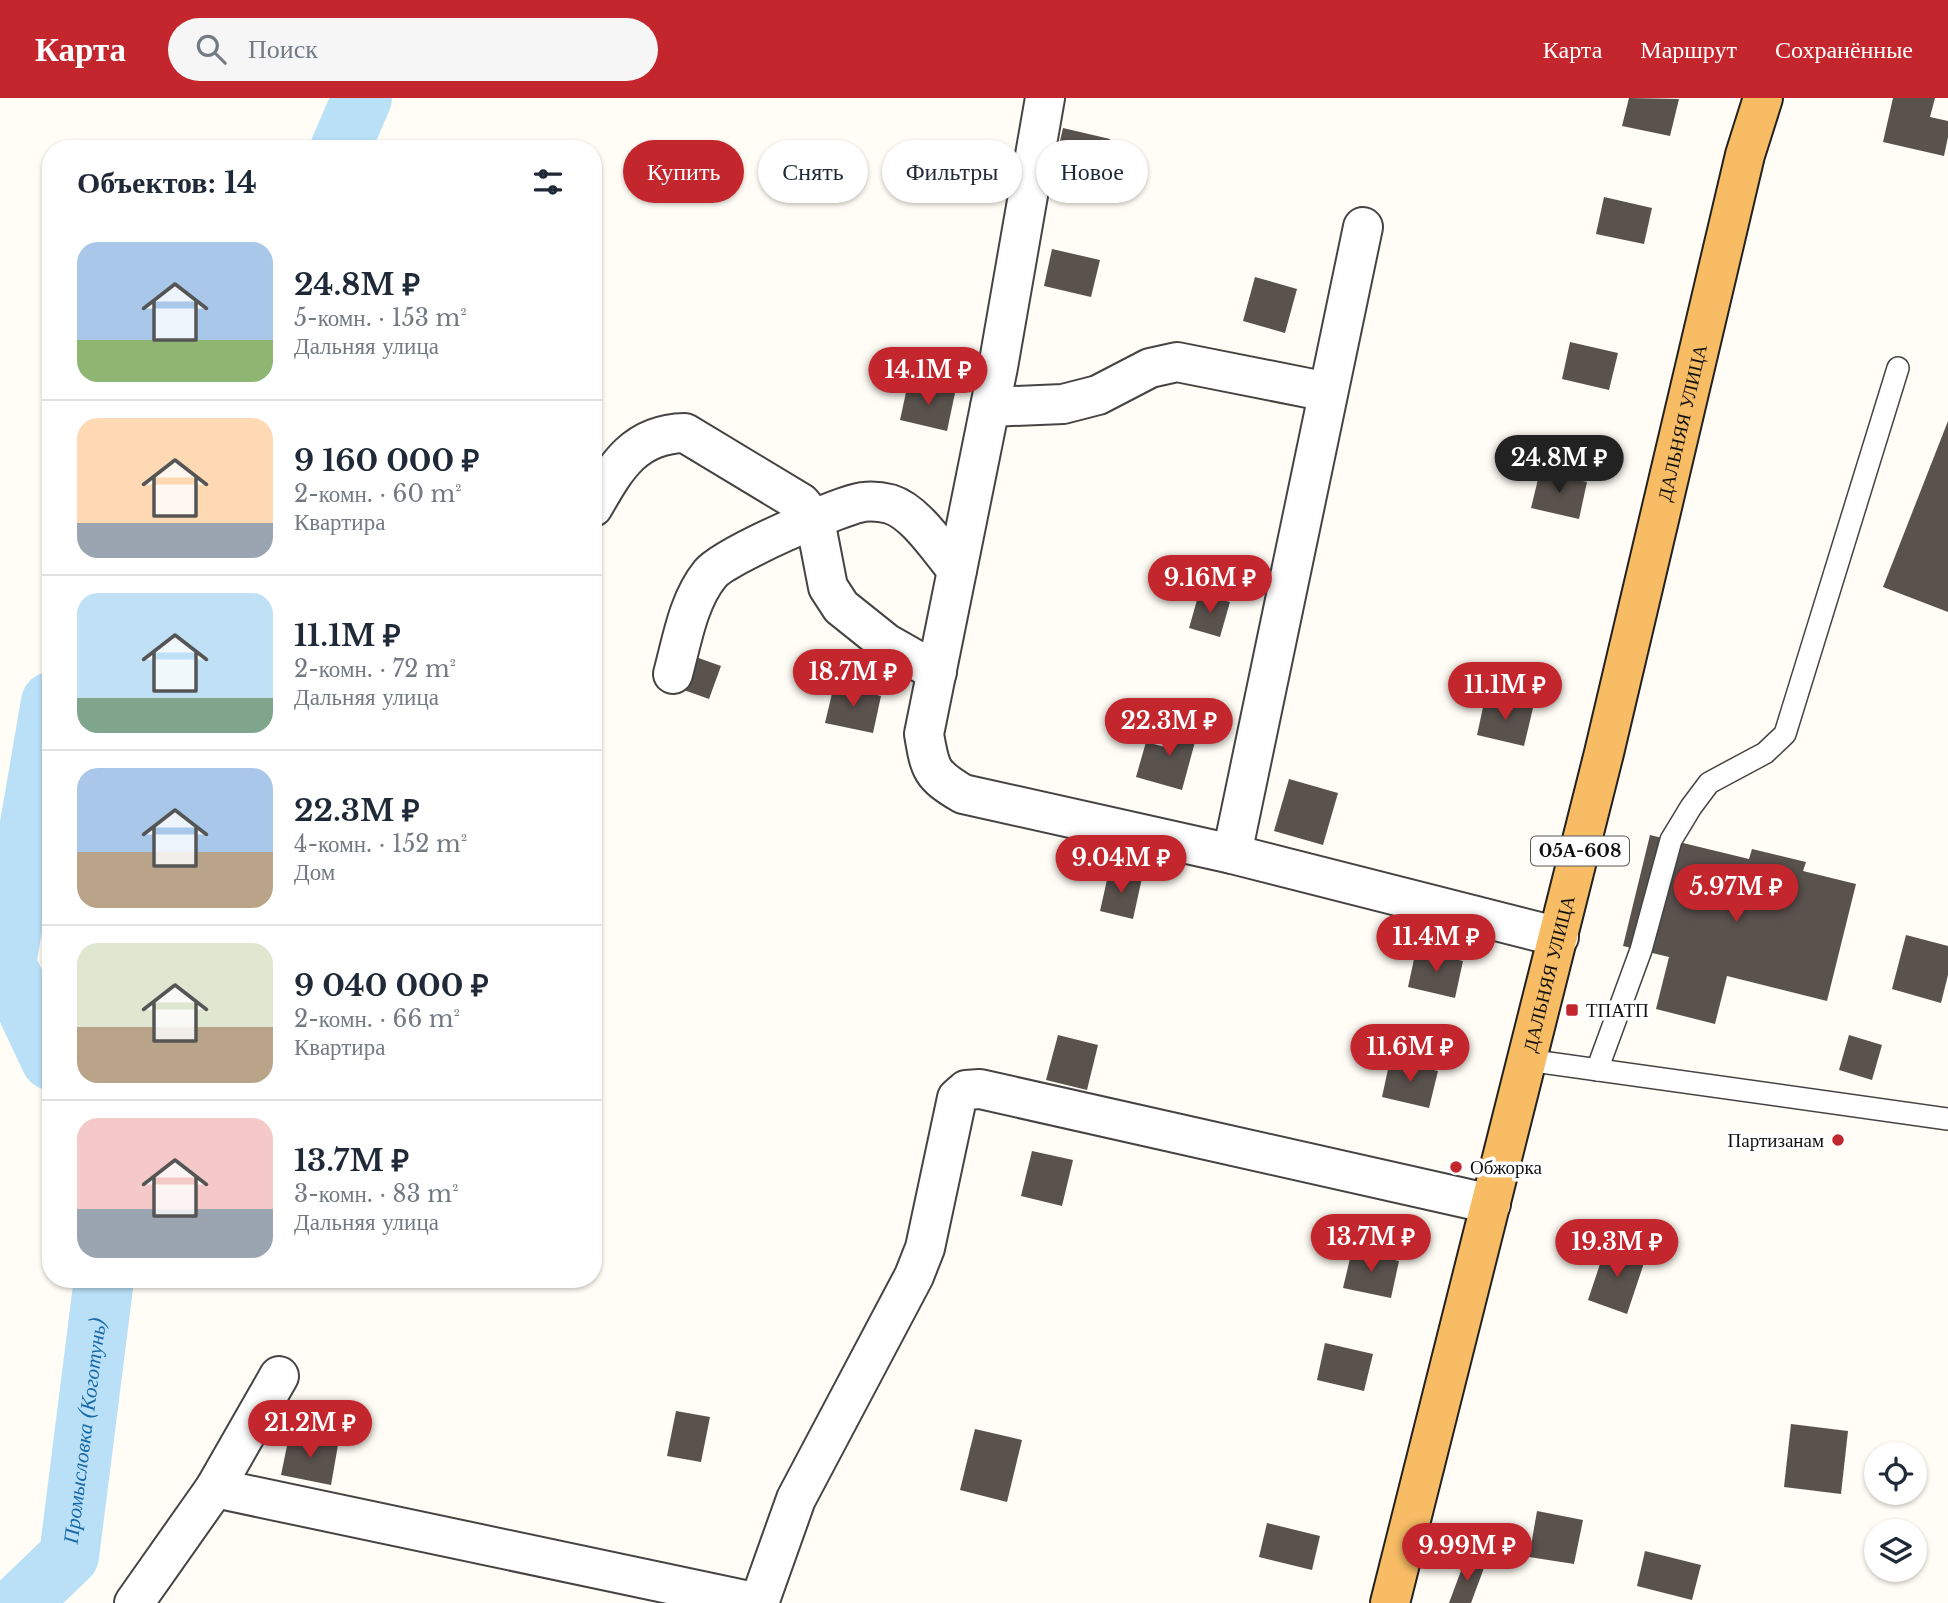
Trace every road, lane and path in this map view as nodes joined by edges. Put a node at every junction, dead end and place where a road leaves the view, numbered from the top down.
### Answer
1 (1045, 98) edge
2 (1763, 98) edge
3 (1363, 227) dead end
4 (1898, 368) dead end
5 (1328, 392) junction
6 (990, 407) junction
7 (602, 492) edge
8 (815, 520) junction
9 (957, 570) junction
10 (937, 673) junction
11 (673, 674) dead end
12 (1232, 854) junction
13 (1559, 937) junction
14 (1527, 1060) junction
15 (1597, 1070) junction
16 (1948, 1118) edge
17 (1491, 1204) junction
18 (279, 1376) dead end
19 (215, 1488) junction
20 (134, 1603) edge
21 (759, 1603) edge
22 (1390, 1603) edge

1 - 6 street
2 - 13 highway, ДАЛЬНЯЯ УЛИЦА / 05А-608
3 - 5 street
4 - 15 lane
5 - 6 street
5 - 12 street
6 - 9 street
7 - 8 street
8 - 9 street
8 - 10 street
8 - 11 street
9 - 10 street
10 - 12 street
12 - 13 street
13 - 14 highway, ДАЛЬНЯЯ УЛИЦА / 05А-608
14 - 15 lane
14 - 17 highway, ДАЛЬНЯЯ УЛИЦА / 05А-608
15 - 16 lane
17 - 21 street
17 - 22 highway, ДАЛЬНЯЯ УЛИЦА / 05А-608
18 - 19 street
19 - 20 street
19 - 21 street

